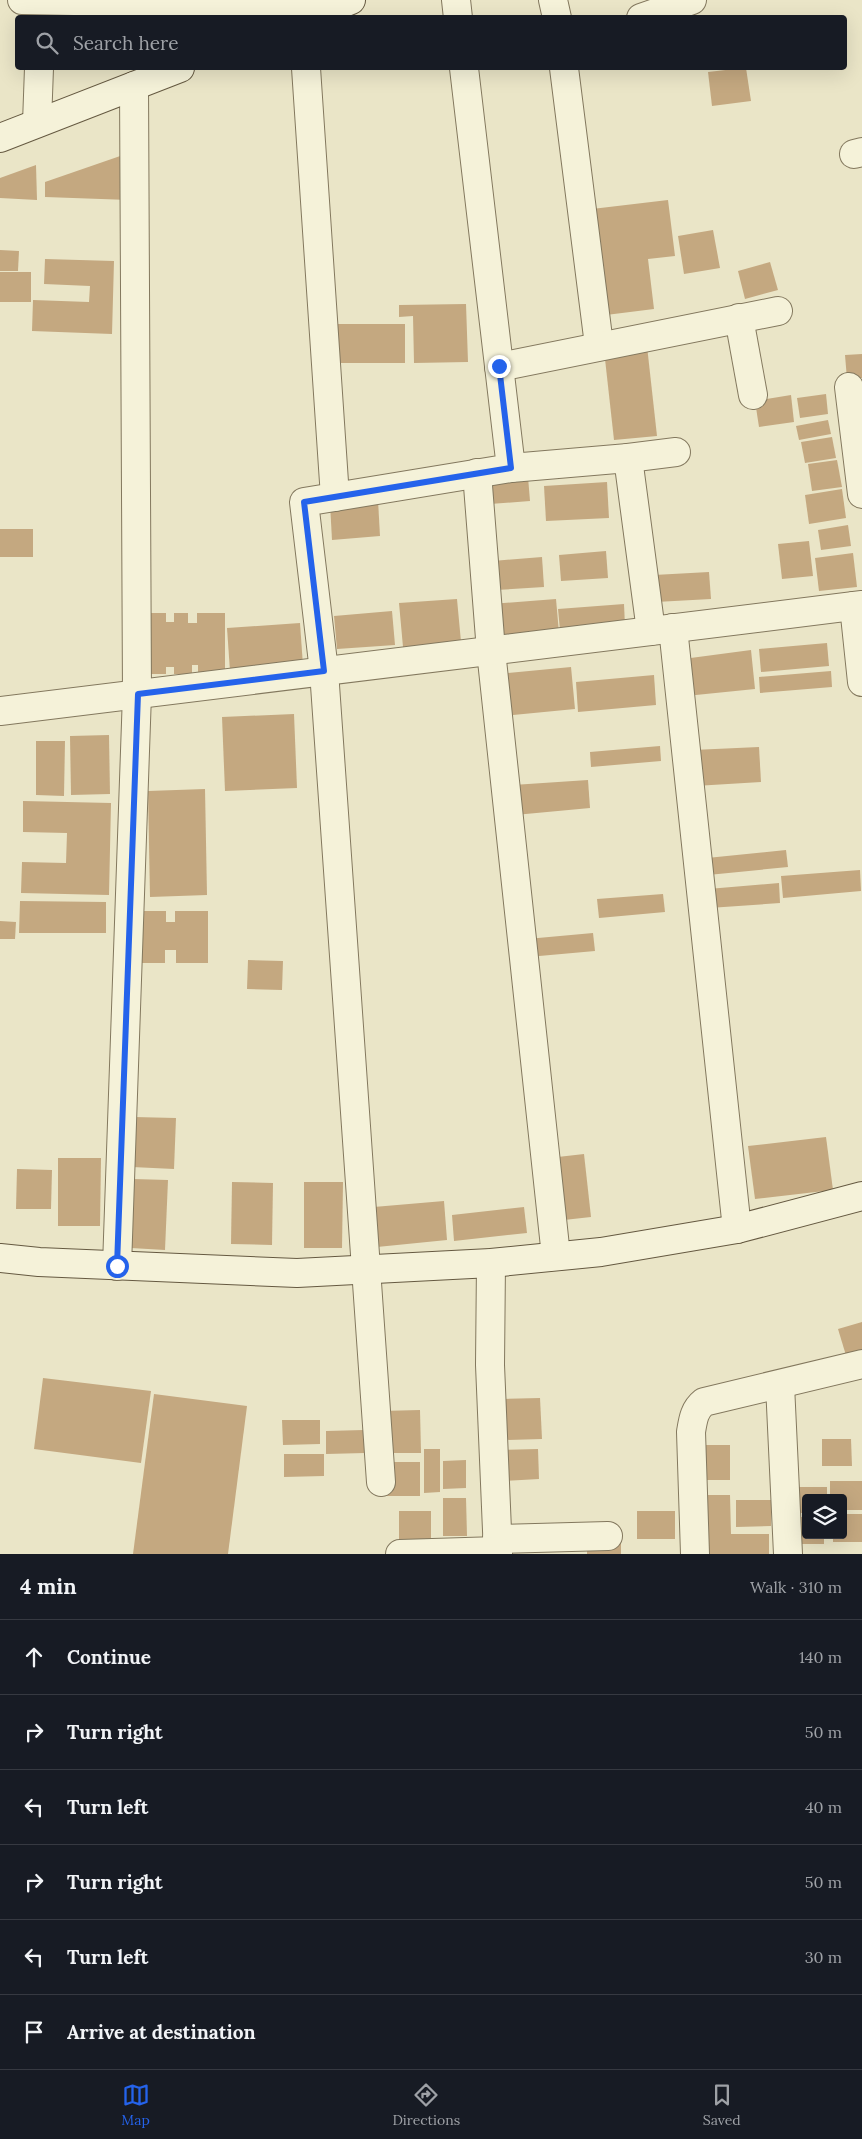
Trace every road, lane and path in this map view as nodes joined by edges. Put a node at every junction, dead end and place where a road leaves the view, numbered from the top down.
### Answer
1 (22, 0) edge
2 (41, 0) edge
3 (456, 0) edge
4 (553, 0) edge
5 (692, 0) edge
6 (329, 9) edge
7 (41, 15) edge
8 (458, 15) edge
9 (556, 15) edge
10 (650, 15) edge
11 (39, 70) edge
12 (175, 70) edge
13 (306, 70) edge
14 (464, 70) edge
15 (564, 70) edge
16 (134, 86) junction
17 (37, 123) junction
18 (0, 138) edge
19 (778, 311) dead end
20 (739, 318) junction
21 (599, 345) junction
22 (499, 366) junction
23 (849, 387) dead end
24 (752, 395) dead end
25 (676, 452) dead end
26 (628, 458) junction
27 (511, 468) junction
28 (477, 474) junction
29 (862, 494) edge
30 (335, 496) junction
31 (858, 605) edge
32 (662, 630) junction
33 (491, 651) junction
34 (324, 671) junction
35 (862, 682) edge
36 (138, 694) junction
37 (0, 711) edge
38 (862, 1196) edge
39 (737, 1229) junction
40 (556, 1256) junction
41 (0, 1258) edge
42 (491, 1263) junction
43 (117, 1266) junction
44 (367, 1269) junction
45 (862, 1364) edge
46 (780, 1385) junction
47 (381, 1482) dead end
48 (608, 1536) dead end
49 (498, 1548) edge
50 (400, 1554) edge
51 (695, 1554) edge
52 (788, 1554) edge

1 - 2 street
2 - 6 street
2 - 7 street
3 - 8 street
4 - 9 street
5 - 10 street
11 - 17 street
12 - 16 street
13 - 30 street
14 - 22 street
15 - 21 street
16 - 17 street
16 - 36 street
17 - 18 street
19 - 20 street
20 - 21 street
20 - 24 street
21 - 22 street
22 - 27 street
23 - 29 street
25 - 26 street
26 - 27 street
26 - 32 street
27 - 28 street
28 - 30 street
28 - 33 street
30 - 34 street
31 - 32 street
31 - 35 street
32 - 33 street
32 - 39 street
33 - 34 street
33 - 40 street
34 - 36 street
34 - 44 street
36 - 37 street
36 - 43 street
38 - 39 street
39 - 40 street
40 - 42 street
41 - 43 street
42 - 44 street
42 - 49 street
43 - 44 street
44 - 47 street
45 - 46 street
46 - 51 street
46 - 52 street
48 - 49 street
49 - 50 street

